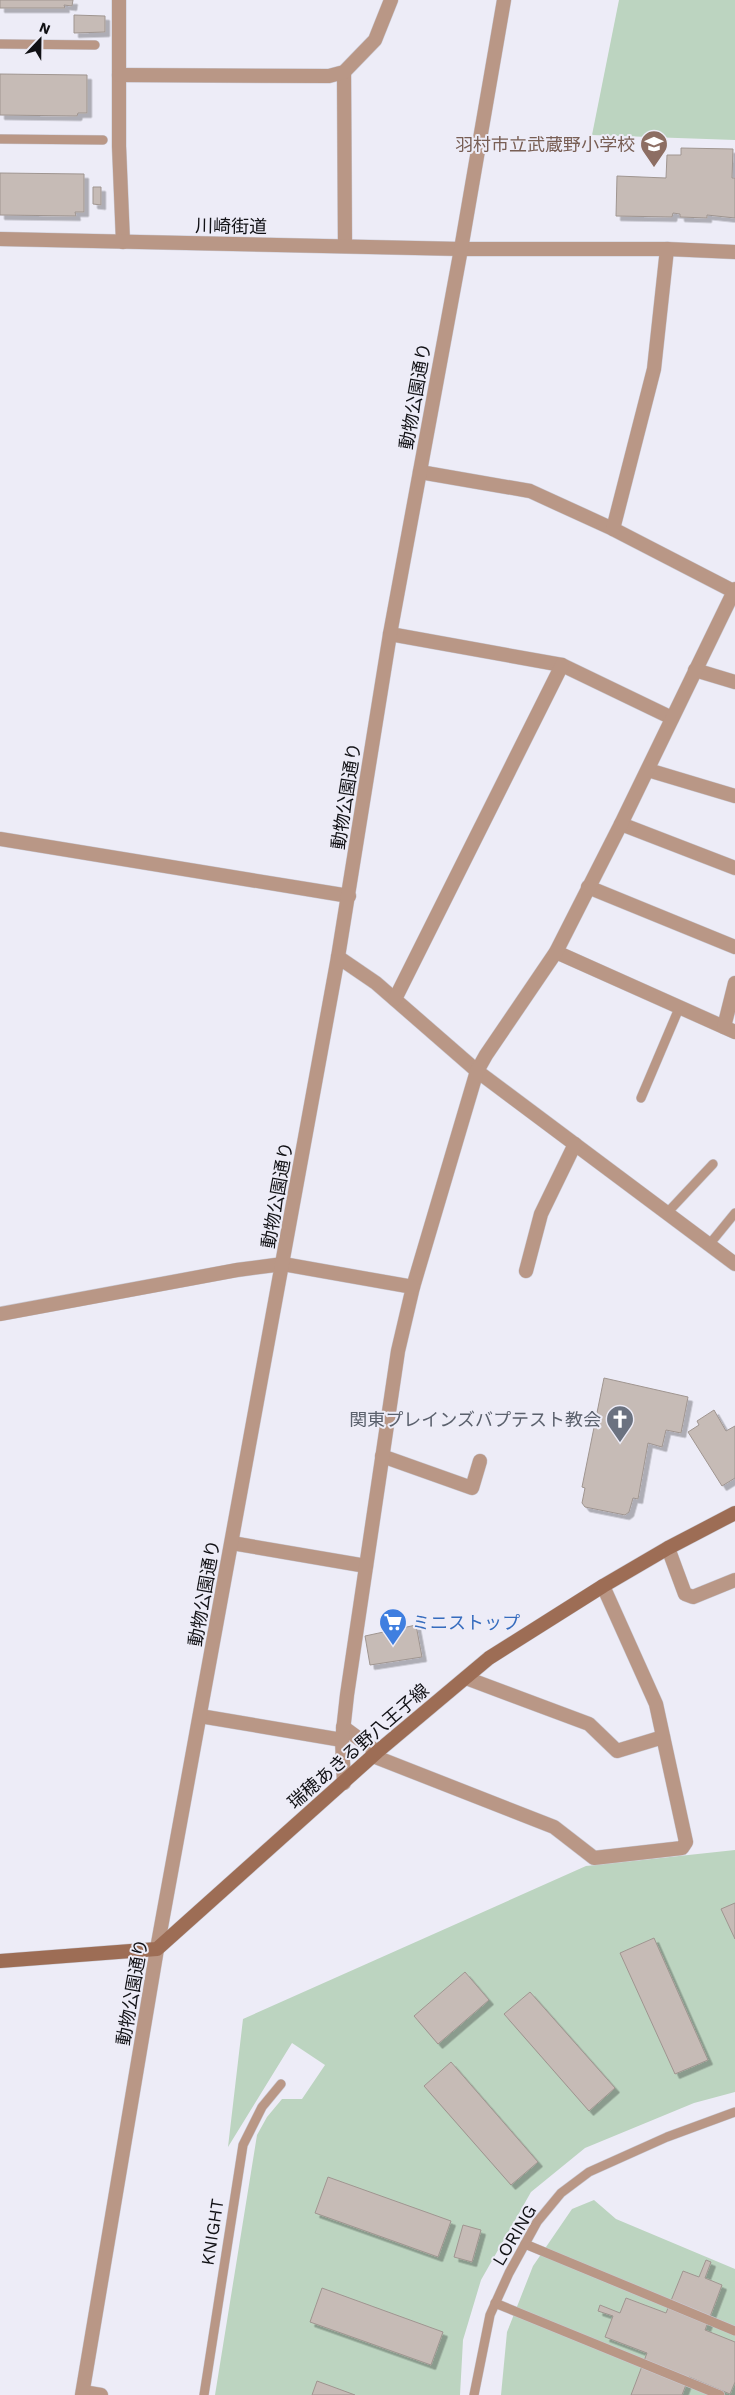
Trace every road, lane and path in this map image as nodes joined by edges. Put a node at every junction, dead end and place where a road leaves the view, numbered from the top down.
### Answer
1 (119, 0) edge
2 (391, 0) edge
3 (504, 0) edge
4 (0, 44) edge
5 (95, 45) dead end
6 (344, 72) junction
7 (119, 75) junction
8 (0, 139) edge
9 (103, 140) dead end
10 (0, 239) edge
11 (123, 242) junction
12 (345, 246) junction
13 (461, 249) junction
14 (667, 249) junction
15 (735, 252) edge
16 (420, 472) junction
17 (613, 529) junction
18 (734, 591) edge
19 (390, 634) junction
20 (562, 665) junction
21 (695, 670) junction
22 (735, 682) edge
23 (672, 718) junction
24 (648, 770) junction
25 (735, 796) edge
26 (621, 824) junction
27 (0, 839) edge
28 (735, 868) edge
29 (588, 886) junction
30 (349, 896) junction
31 (735, 948) edge
32 (556, 952) junction
33 (338, 958) junction
34 (735, 983) edge
35 (395, 999) junction
36 (680, 1006) junction
37 (730, 1030) edge
38 (477, 1071) junction
39 (641, 1098) dead end
40 (575, 1144) junction
41 (713, 1164) dead end
42 (667, 1213) junction
43 (735, 1213) edge
44 (708, 1246) junction
45 (283, 1264) junction
46 (735, 1264) edge
47 (526, 1271) dead end
48 (413, 1287) junction
49 (0, 1314) edge
50 (382, 1456) junction
51 (480, 1461) dead end
52 (735, 1513) edge
53 (232, 1543) junction
54 (668, 1548) junction
55 (366, 1566) junction
56 (735, 1580) edge
57 (603, 1586) junction
58 (466, 1678) junction
59 (200, 1716) junction
60 (343, 1733) junction
61 (663, 1737) junction
62 (375, 1754) junction
63 (344, 1783) junction
64 (157, 1950) junction
65 (0, 1962) edge
66 (281, 2084) dead end
67 (735, 2112) edge
68 (525, 2244) junction
69 (496, 2303) junction
70 (735, 2331) edge
71 (83, 2393) edge
72 (101, 2395) edge
73 (204, 2395) edge
74 (474, 2395) edge
75 (720, 2395) edge

1 - 7 street
2 - 6 street
3 - 13 street, 動物公園通り
4 - 5 lane
6 - 7 street
6 - 12 street
7 - 11 street
8 - 9 lane
10 - 11 street, 川崎街道
11 - 12 street, 川崎街道
12 - 13 street, 川崎街道
13 - 14 street, 川崎街道
13 - 16 street, 動物公園通り
14 - 15 street, 川崎街道
14 - 17 street
16 - 17 street
16 - 19 street, 動物公園通り
17 - 18 street
18 - 21 street
19 - 20 street
19 - 30 street, 動物公園通り
20 - 23 street
20 - 35 street
21 - 22 street
21 - 23 street
23 - 24 street
24 - 25 street
24 - 26 street
26 - 28 street
26 - 29 street
27 - 30 street
29 - 31 street
29 - 32 street
30 - 33 street, 動物公園通り
32 - 36 street
32 - 38 street
33 - 35 street
33 - 45 street, 動物公園通り
34 - 37 street
35 - 38 street
36 - 37 street
36 - 39 lane
38 - 40 street
38 - 48 street
40 - 42 street
40 - 47 street
41 - 42 lane
42 - 44 street
43 - 44 lane
44 - 46 street
45 - 48 street
45 - 49 street
45 - 53 street, 動物公園通り
48 - 50 street
50 - 51 street
50 - 55 street
52 - 54 main road, 瑞穂あきる野八王子線
53 - 55 street
53 - 59 street, 動物公園通り
54 - 56 street
54 - 57 main road, 瑞穂あきる野八王子線
55 - 60 street
57 - 58 main road, 瑞穂あきる野八王子線
57 - 61 street
58 - 61 street
58 - 62 main road, 瑞穂あきる野八王子線
59 - 60 street
59 - 64 street, 動物公園通り
60 - 62 street
60 - 63 street
61 - 62 street
62 - 63 main road, 瑞穂あきる野八王子線
63 - 64 main road, 瑞穂あきる野八王子線
64 - 65 main road
64 - 71 street, 動物公園通り
66 - 73 lane, KNIGHT
67 - 68 lane, LORING
68 - 69 lane, LORING
68 - 70 lane
69 - 74 lane, LORING
69 - 75 lane
71 - 72 street

